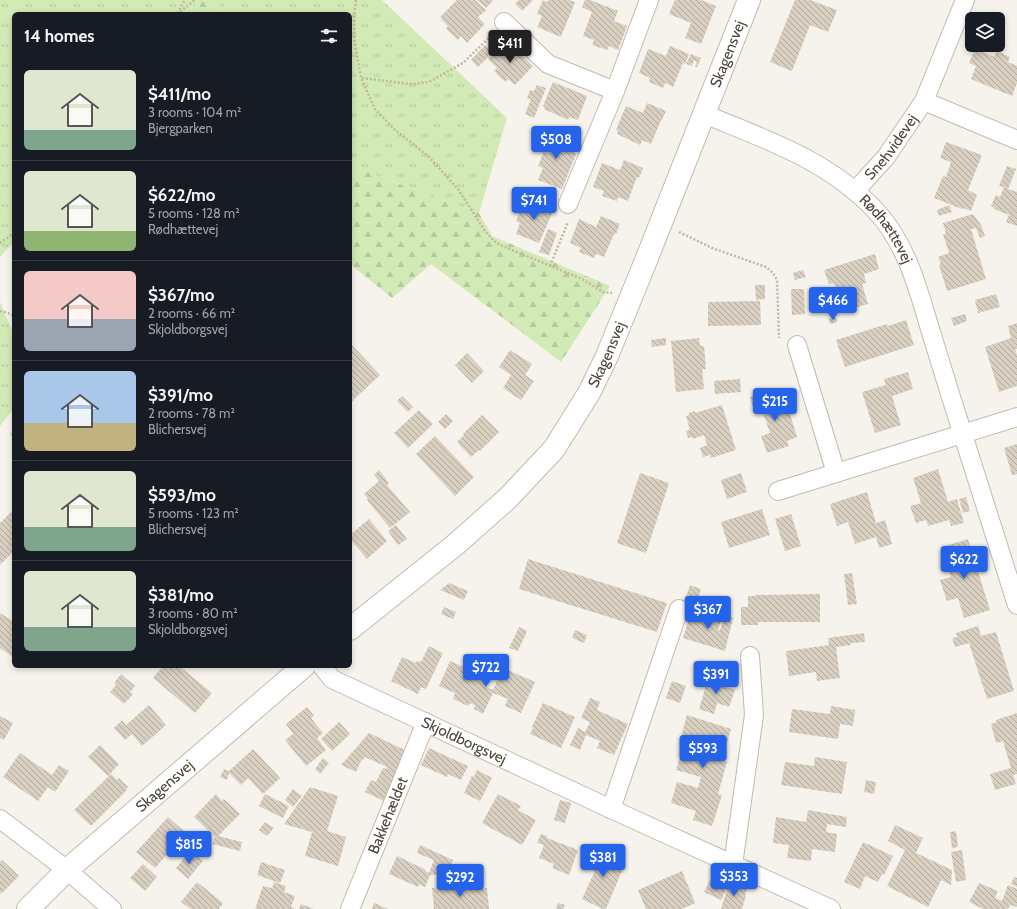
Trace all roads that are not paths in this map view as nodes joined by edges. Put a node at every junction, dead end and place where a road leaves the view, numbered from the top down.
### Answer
1 (649, 0) edge
2 (750, 0) edge
3 (965, 0) edge
4 (504, 22) road end
5 (615, 91) junction
6 (924, 101) junction
7 (704, 114) junction
8 (1017, 140) edge
9 (855, 191) junction
10 (568, 204) road end
11 (797, 345) road end
12 (1017, 416) edge
13 (962, 434) junction
14 (836, 473) junction
15 (778, 491) dead end
16 (1017, 605) edge
17 (679, 609) dead end
18 (352, 627) edge
19 (750, 656) dead end
20 (302, 668) edge
21 (324, 668) edge
22 (426, 722) junction
23 (611, 809) junction
24 (0, 819) edge
25 (733, 865) junction
26 (68, 870) junction
27 (28, 909) edge
28 (112, 909) edge
29 (350, 909) edge
30 (831, 909) edge

1 - 5 street
2 - 7 street, Skagensvej
3 - 6 street, Snehvidevej
4 - 5 street
5 - 10 street
6 - 8 street, Snehvidevej
6 - 9 street, Snehvidevej
7 - 9 street, Rødhættevej
7 - 18 street, Skagensvej
9 - 13 street, Rødhættevej
11 - 14 street
12 - 13 street
13 - 14 street
13 - 16 street, Rødhættevej
14 - 15 street
17 - 23 street
19 - 25 street
20 - 26 street, Skagensvej
21 - 22 street, Skjoldborgsvej
22 - 23 street, Skjoldborgsvej
22 - 29 street, Bakkehældet
23 - 25 street, Skjoldborgsvej
24 - 26 street
25 - 30 street, Skjoldborgsvej
26 - 27 street, Skagensvej
26 - 28 street

